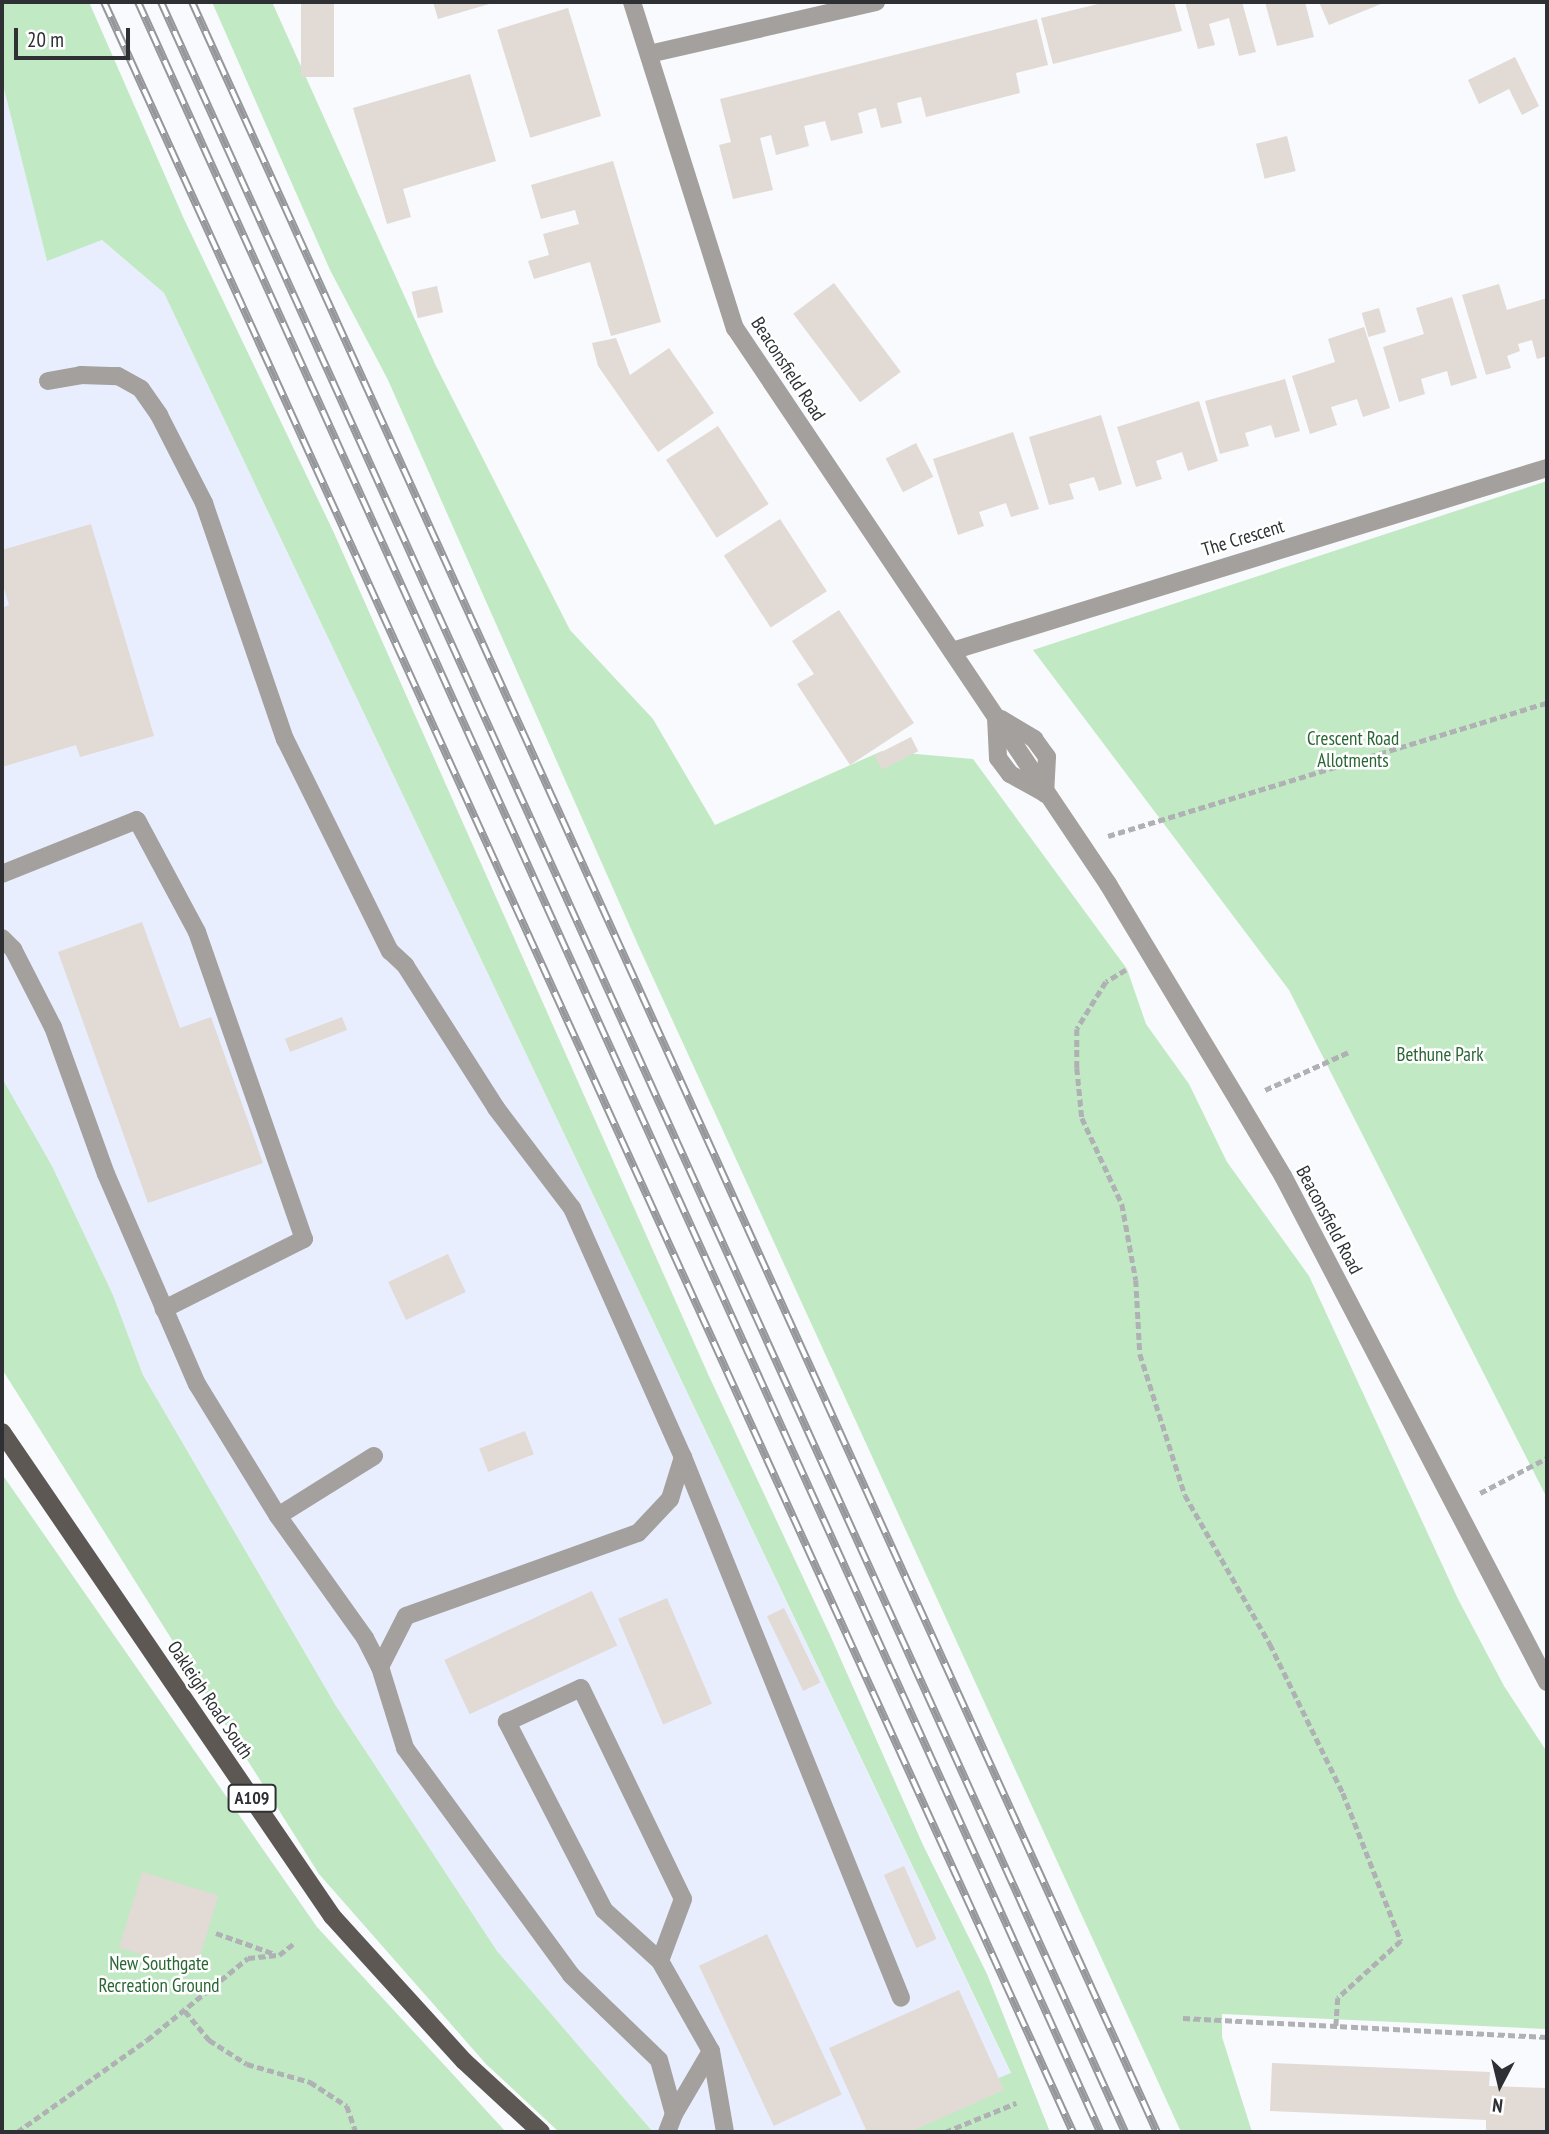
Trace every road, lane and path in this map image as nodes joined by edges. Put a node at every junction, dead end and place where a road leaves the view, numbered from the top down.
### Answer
1 (632, 2) edge
2 (876, 2) edge
3 (649, 54) junction
4 (48, 381) dead end
5 (1547, 468) edge
6 (952, 651) junction
7 (1547, 703) edge
8 (996, 716) junction
9 (1045, 794) junction
10 (1081, 846) junction
11 (2, 874) edge
12 (2, 937) edge
13 (1151, 955) junction
14 (1351, 1051) dead end
15 (1239, 1102) junction
16 (164, 1309) junction
17 (2, 1432) edge
18 (374, 1456) dead end
19 (683, 1458) junction
20 (1547, 1458) edge
21 (1454, 1506) junction
22 (278, 1517) junction
23 (380, 1667) junction
24 (1547, 1682) edge
25 (216, 1933) dead end
26 (293, 1944) dead end
27 (279, 1955) junction
28 (660, 1961) junction
29 (901, 1998) dead end
30 (186, 2011) junction
31 (1183, 2018) dead end
32 (1336, 2026) junction
33 (1547, 2037) edge
34 (712, 2050) junction
35 (1016, 2103) dead end
36 (674, 2114) junction
37 (18, 2132) edge
38 (356, 2132) edge
39 (541, 2132) edge
40 (667, 2132) edge
41 (725, 2132) edge
42 (945, 2132) edge

1 - 3 street, Beaconsfield Road
2 - 3 street
3 - 6 street, Beaconsfield Road
4 - 19 street
5 - 6 street, The Crescent
6 - 8 street, Beaconsfield Road
7 - 10 path
8 - 9 street, Beaconsfield Road
8 - 9 street, Beaconsfield Road
9 - 10 street, Beaconsfield Road
10 - 13 street, Beaconsfield Road
11 - 16 street
12 - 16 street
13 - 15 street, Beaconsfield Road
13 - 32 path
14 - 15 path
15 - 21 street, Beaconsfield Road
16 - 22 street
17 - 39 main road, Oakleigh Road South / A109
18 - 22 street
19 - 23 street
19 - 29 street
20 - 21 path
21 - 24 street, Beaconsfield Road
22 - 23 street
23 - 36 street
25 - 27 path
26 - 27 path
27 - 30 path
28 - 28 street
28 - 34 street
30 - 37 path
30 - 38 path
31 - 32 path
32 - 33 path
34 - 36 street
34 - 41 street
35 - 42 path
36 - 40 street

